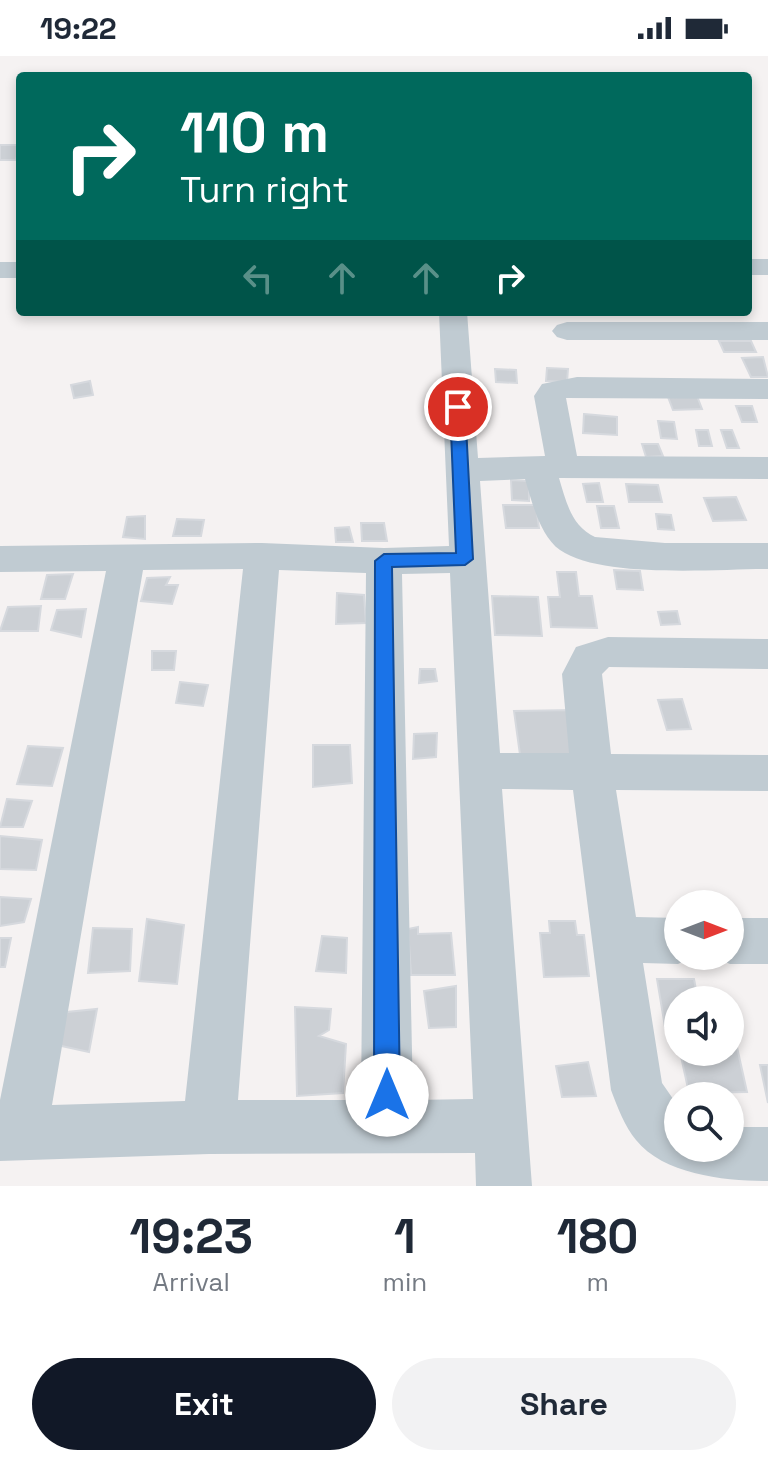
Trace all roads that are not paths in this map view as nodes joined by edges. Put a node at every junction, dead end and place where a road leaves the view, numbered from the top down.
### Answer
1 (453, 316) edge
2 (567, 331) dead end
3 (768, 331) edge
4 (768, 389) edge
5 (551, 468) junction
6 (768, 468) edge
7 (461, 470) junction
8 (262, 556) junction
9 (768, 556) edge
10 (127, 557) junction
11 (0, 559) edge
12 (465, 559) junction
13 (384, 561) junction
14 (768, 654) edge
15 (478, 771) junction
16 (592, 771) junction
17 (768, 773) edge
18 (615, 940) junction
19 (664, 941) edge
20 (744, 941) edge
21 (768, 941) edge
22 (501, 1126) junction
23 (209, 1127) junction
24 (387, 1127) junction
25 (664, 1129) edge
26 (10, 1134) edge
27 (744, 1154) edge
28 (768, 1154) edge
29 (504, 1186) edge

1 - 7 street
2 - 3 street
4 - 5 street
5 - 6 street
5 - 7 street
5 - 9 street
7 - 12 street
8 - 10 street
8 - 13 street
8 - 23 street
10 - 11 street
10 - 26 street
12 - 13 street
12 - 15 street
13 - 24 street
14 - 16 street
15 - 16 street
15 - 22 street
16 - 17 street
16 - 18 street
18 - 19 street
18 - 25 street
20 - 21 street
22 - 24 street
22 - 29 street
23 - 24 street
23 - 26 street
27 - 28 street

